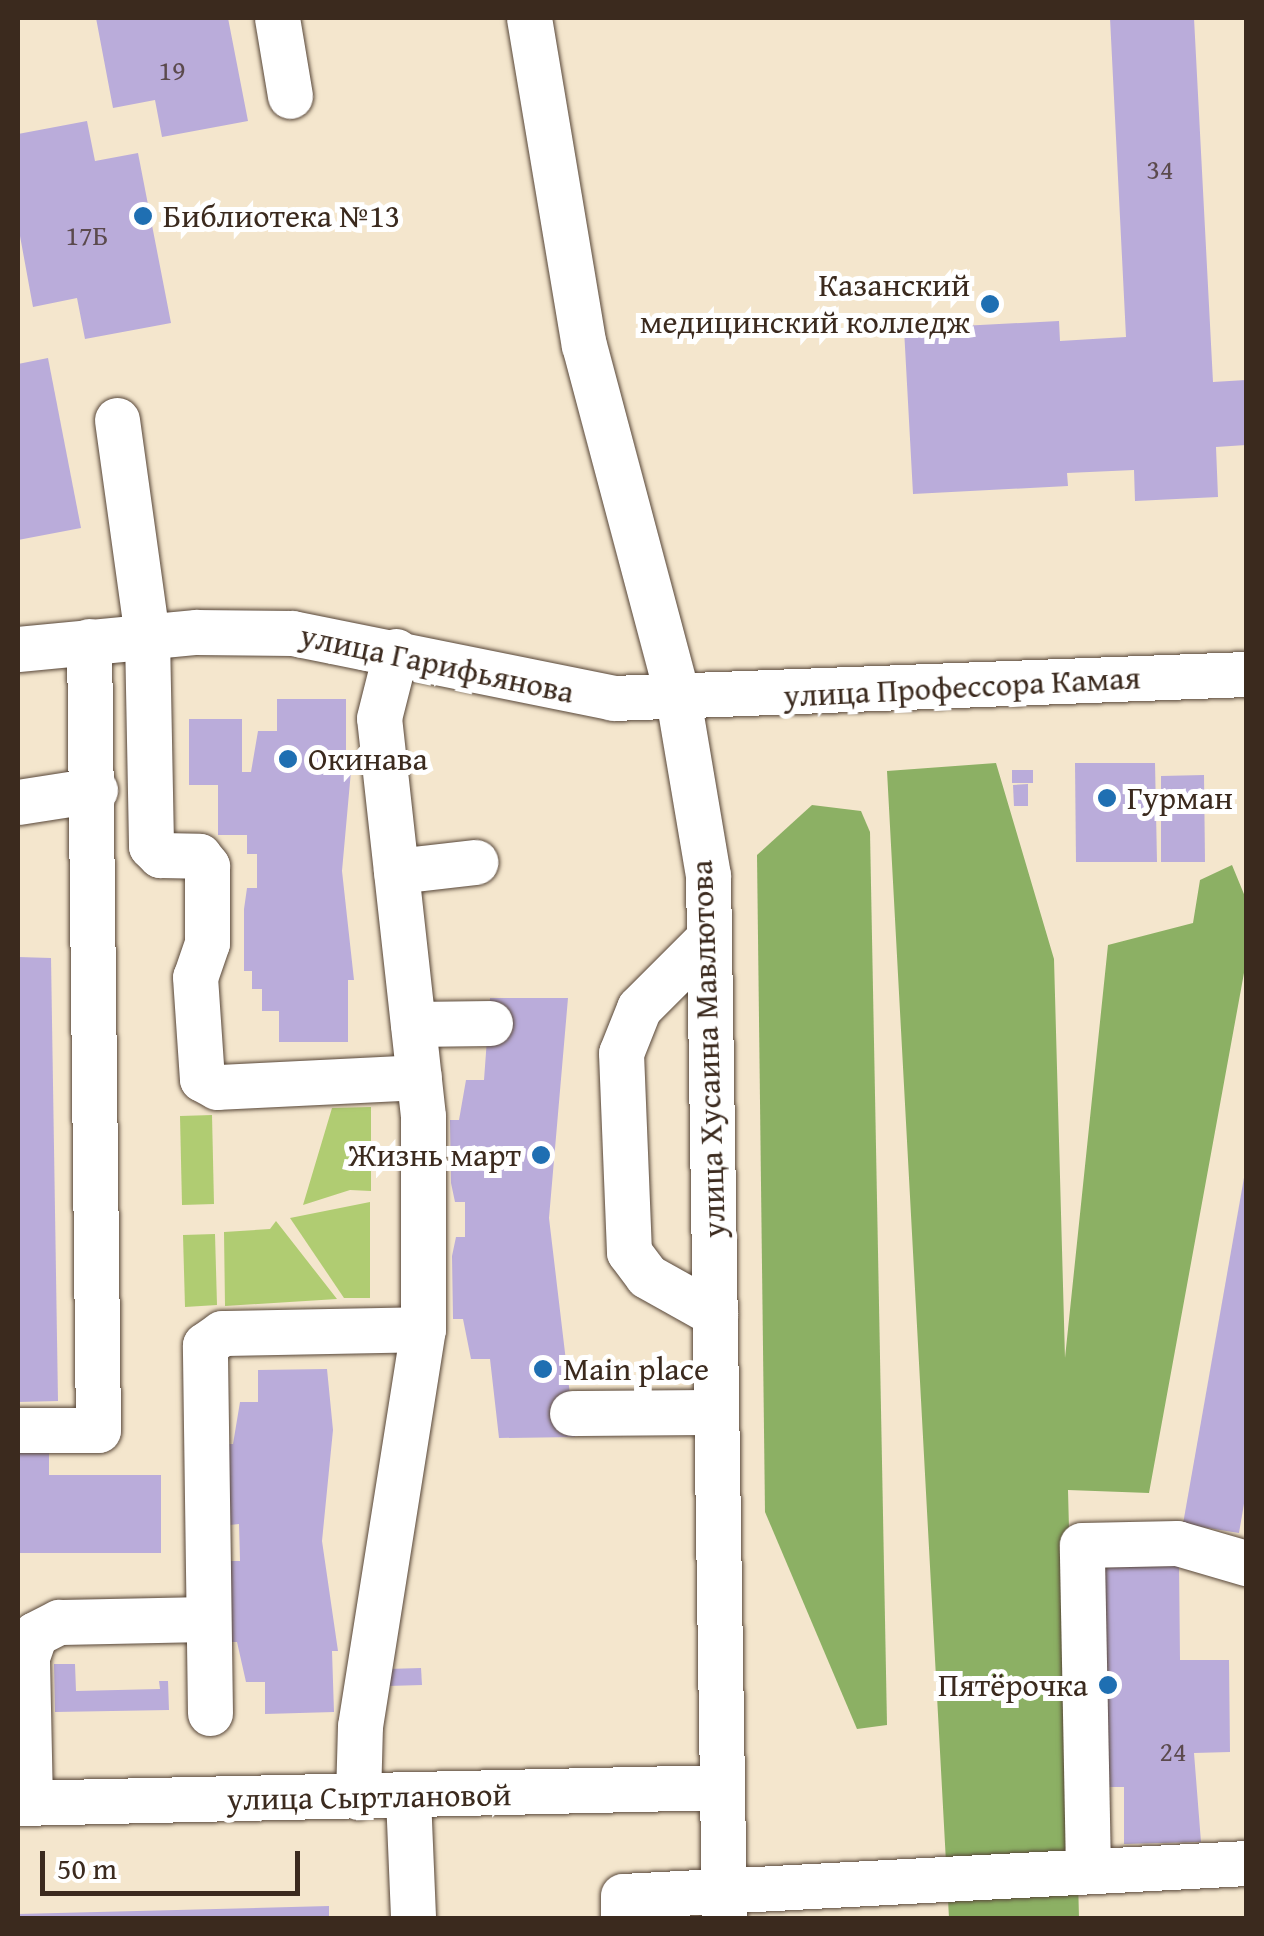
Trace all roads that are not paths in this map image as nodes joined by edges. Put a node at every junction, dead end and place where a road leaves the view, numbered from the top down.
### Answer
1 (277, 18) edge
2 (528, 18) edge
3 (290, 96) dead end
4 (117, 420) dead end
5 (147, 636) junction
6 (89, 642) junction
7 (18, 649) edge
8 (396, 651) junction
9 (1246, 674) edge
10 (678, 698) junction
11 (95, 790) junction
12 (18, 802) edge
13 (475, 862) dead end
14 (396, 870) junction
15 (708, 938) junction
16 (490, 1023) dead end
17 (413, 1024) junction
18 (419, 1077) junction
19 (715, 1314) junction
20 (423, 1329) junction
21 (716, 1412) junction
22 (572, 1413) dead end
23 (18, 1430) edge
24 (1246, 1563) edge
25 (208, 1618) junction
26 (210, 1713) dead end
27 (721, 1787) junction
28 (358, 1797) junction
29 (408, 1797) junction
30 (24, 1803) edge
31 (1246, 1864) edge
32 (1088, 1870) junction
33 (724, 1903) edge
34 (413, 1918) edge
35 (623, 1918) edge

1 - 3 street
2 - 10 street, улица Хусаина Мавлютова
4 - 5 street
5 - 6 street, улица Гарифьянова
5 - 8 street, улица Гарифьянова
5 - 18 street
6 - 7 street, улица Гарифьянова
6 - 11 street
8 - 10 street, улица Гарифьянова
8 - 14 street
9 - 10 street, улица Профессора Камая
10 - 15 street, улица Хусаина Мавлютова
11 - 12 street
11 - 23 street
13 - 14 street
14 - 17 street
15 - 19 street, улица Хусаина Мавлютова
15 - 19 street
16 - 17 street
17 - 18 street
18 - 20 street
19 - 21 street, улица Хусаина Мавлютова
20 - 25 street
20 - 28 street
21 - 22 street
21 - 27 street, улица Хусаина Мавлютова
24 - 32 street
25 - 26 street
25 - 30 street
27 - 29 street, улица Сыртлановой
27 - 33 street, улица Хусаина Мавлютова
28 - 29 street, улица Сыртлановой
28 - 30 street, улица Сыртлановой
29 - 34 street
31 - 32 street
32 - 33 street
33 - 35 street

